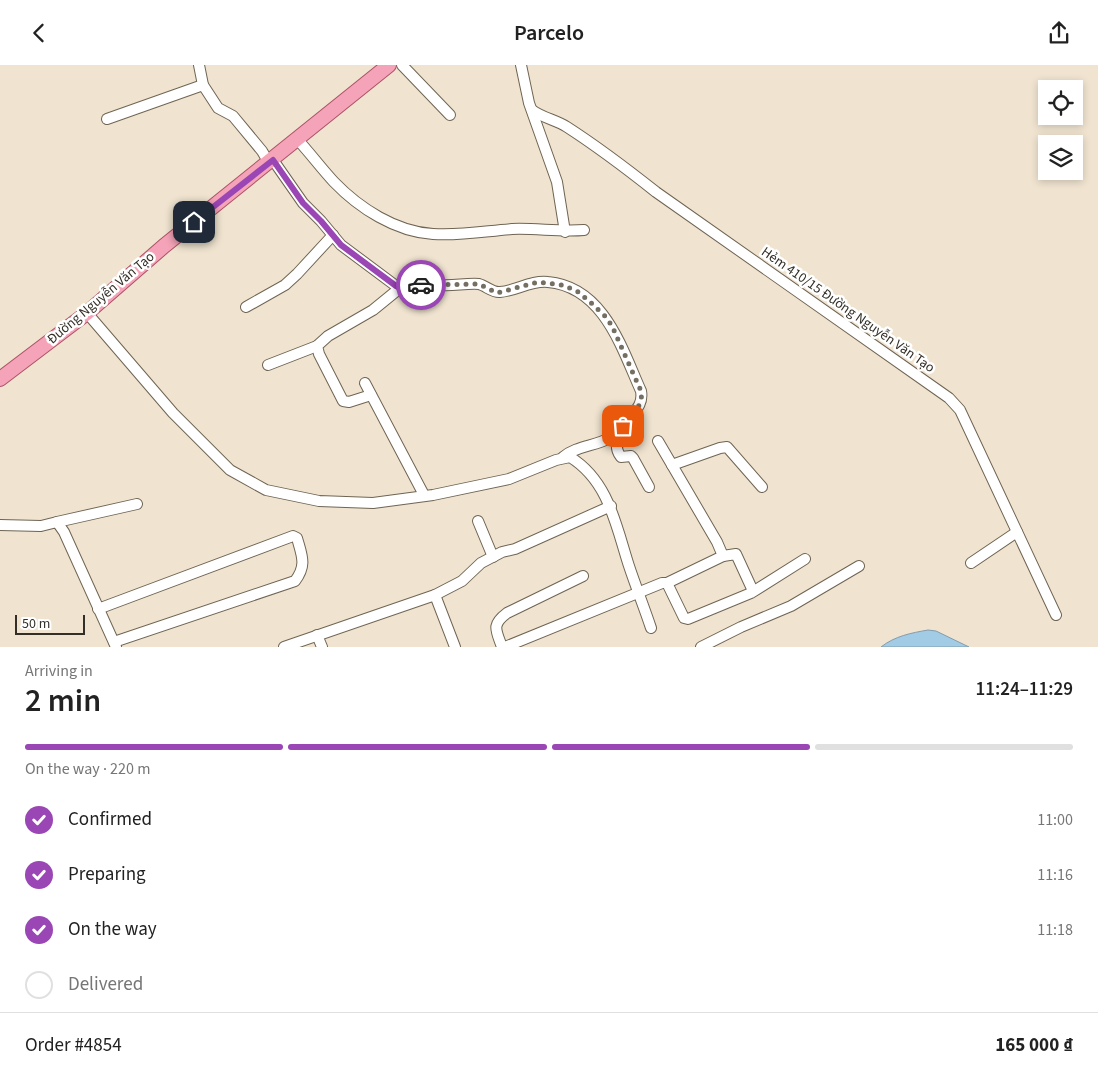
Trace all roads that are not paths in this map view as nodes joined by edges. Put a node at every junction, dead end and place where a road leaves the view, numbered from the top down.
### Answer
1 (199, 65) edge
2 (389, 65) edge
3 (402, 65) edge
4 (521, 65) edge
5 (203, 85) junction
6 (532, 109) junction
7 (450, 115) dead end
8 (107, 119) dead end
9 (298, 139) junction
10 (271, 161) junction
11 (584, 230) dead end
12 (565, 232) junction
13 (333, 235) junction
14 (400, 288) junction
15 (246, 307) dead end
16 (88, 313) junction
17 (318, 346) junction
18 (268, 365) dead end
19 (0, 379) edge
20 (365, 383) dead end
21 (371, 395) junction
22 (623, 426) junction
23 (658, 441) dead end
24 (561, 458) junction
25 (672, 465) junction
26 (649, 487) dead end
27 (762, 487) dead end
28 (424, 495) junction
29 (137, 504) dead end
30 (611, 506) junction
31 (478, 521) dead end
32 (57, 522) junction
33 (0, 525) edge
34 (1017, 532) junction
35 (723, 556) junction
36 (493, 557) junction
37 (805, 559) dead end
38 (971, 563) dead end
39 (858, 566) dead end
40 (583, 575) dead end
41 (667, 583) junction
42 (753, 591) junction
43 (639, 593) junction
44 (435, 595) junction
45 (98, 609) junction
46 (1056, 615) dead end
47 (652, 628) dead end
48 (317, 635) junction
49 (115, 645) edge
50 (299, 645) edge
51 (284, 647) edge
52 (322, 647) edge
53 (455, 647) edge
54 (504, 647) edge
55 (701, 647) edge

1 - 5 street
2 - 9 main road, Đường Nguyễn Văn Tạo
3 - 7 street
4 - 6 street
5 - 8 street
5 - 10 street
6 - 12 street
6 - 34 street, Hẻm 410/15 Đường Nguyễn Văn Tạo
9 - 10 main road, Đường Nguyễn Văn Tạo
9 - 12 street
10 - 13 street
10 - 16 main road, Đường Nguyễn Văn Tạo
11 - 12 street
13 - 14 street
13 - 15 street
14 - 17 street
14 - 22 street
16 - 19 main road, Đường Nguyễn Văn Tạo
16 - 28 street
17 - 18 street
17 - 21 street
20 - 21 street
21 - 28 street
22 - 24 street
22 - 26 street
23 - 25 street
24 - 28 street
24 - 30 street
25 - 27 street
25 - 35 street
29 - 32 street
30 - 36 street
30 - 43 street
31 - 36 street
32 - 33 street
32 - 45 street
34 - 38 street
34 - 46 street, Hẻm 410/15 Đường Nguyễn Văn Tạo
35 - 41 street
35 - 42 street
36 - 44 street
37 - 42 street
39 - 55 street
40 - 54 street
41 - 42 street
41 - 43 street
43 - 47 street
43 - 54 street
44 - 48 street
44 - 53 street
45 - 49 street
45 - 49 street
48 - 50 street
48 - 52 street
50 - 51 street

